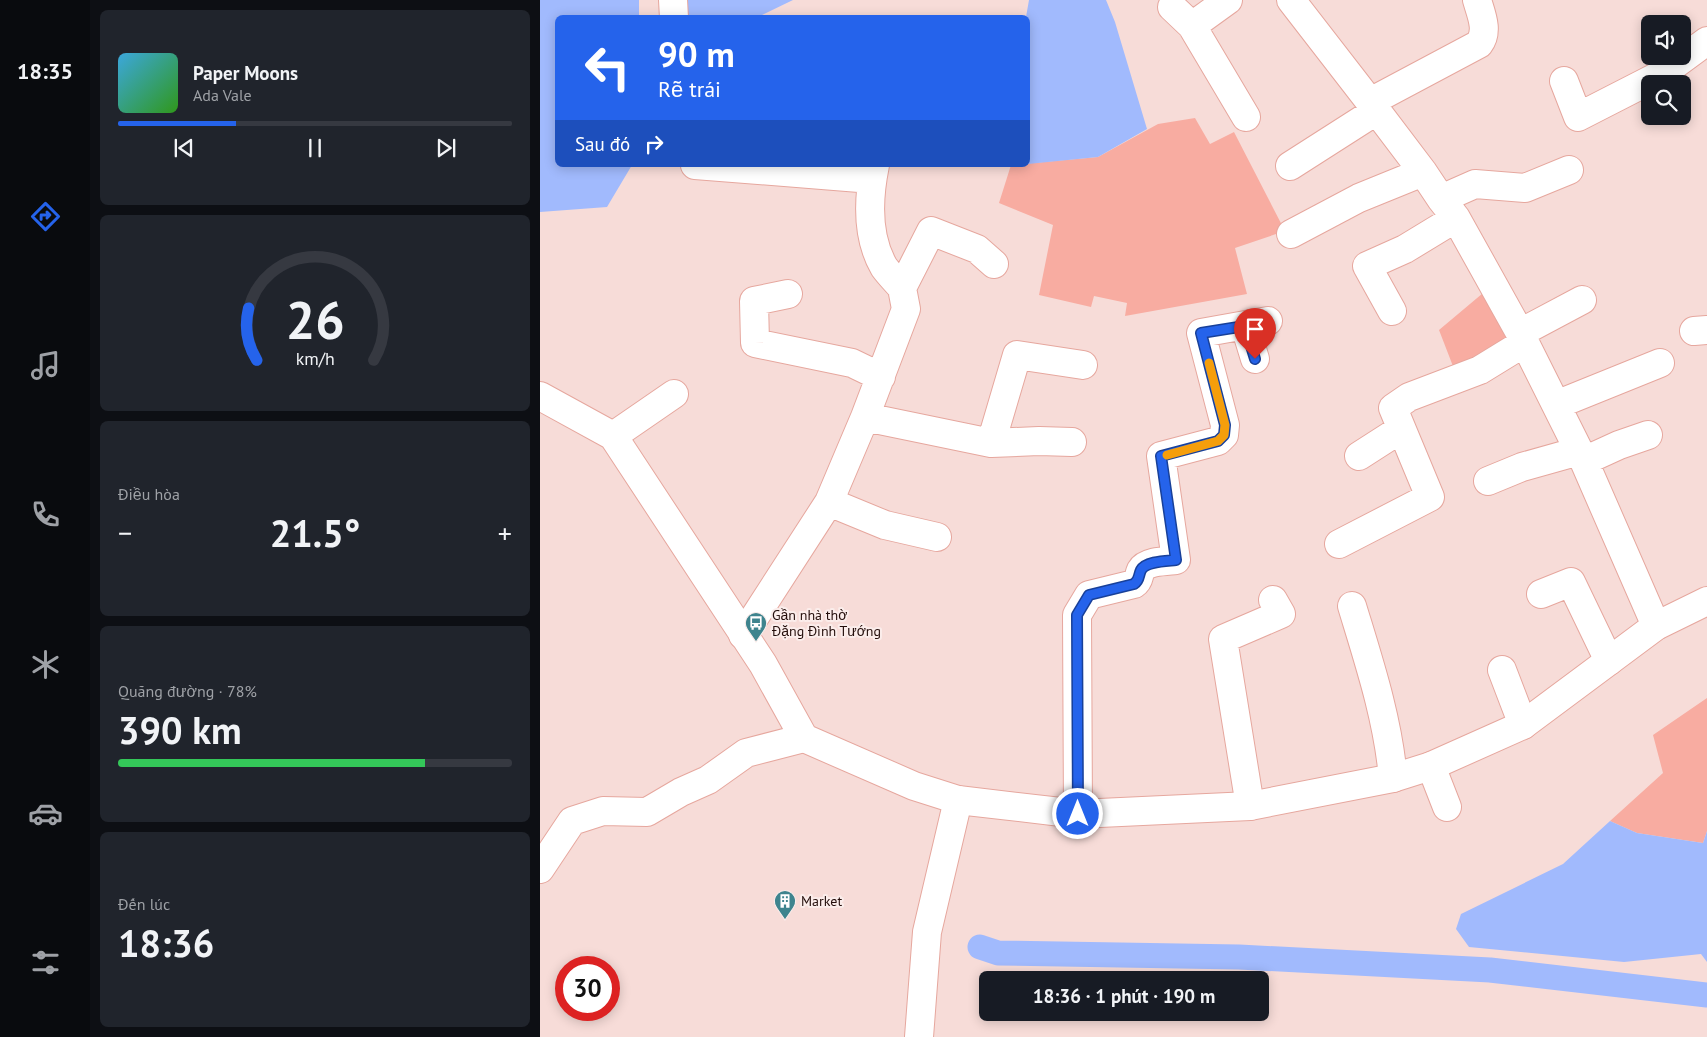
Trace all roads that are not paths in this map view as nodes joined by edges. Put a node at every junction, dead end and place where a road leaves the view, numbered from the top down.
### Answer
1 (673, 0) edge
2 (1228, 0) edge
3 (1290, 0) edge
4 (1477, 0) edge
5 (1172, 7) dead end
6 (674, 15) edge
7 (1192, 26) junction
8 (1707, 41) edge
9 (1564, 81) dead end
10 (1373, 107) junction
11 (1246, 117) dead end
12 (1290, 166) dead end
13 (746, 167) edge
14 (1569, 170) dead end
15 (874, 172) edge
16 (1423, 172) junction
17 (1448, 209) junction
18 (1291, 234) dead end
19 (994, 264) dead end
20 (902, 288) junction
21 (788, 294) dead end
22 (1582, 300) dead end
23 (1392, 311) dead end
24 (1522, 338) junction
25 (1255, 359) dead end
26 (1660, 363) dead end
27 (1083, 365) dead end
28 (881, 377) junction
29 (674, 394) dead end
30 (540, 396) edge
31 (1556, 405) junction
32 (865, 417) junction
33 (1402, 429) junction
34 (613, 436) junction
35 (1648, 436) dead end
36 (1072, 442) dead end
37 (991, 444) junction
38 (1359, 456) dead end
39 (1582, 456) junction
40 (1488, 480) dead end
41 (829, 502) junction
42 (937, 536) dead end
43 (1339, 544) dead end
44 (1541, 594) dead end
45 (1273, 600) dead end
46 (1707, 601) edge
47 (1352, 606) dead end
48 (1656, 626) junction
49 (744, 636) junction
50 (1609, 661) junction
51 (1502, 670) dead end
52 (1523, 725) junction
53 (804, 738) junction
54 (1431, 766) junction
55 (1393, 778) junction
56 (958, 800) junction
57 (1250, 806) junction
58 (1447, 807) dead end
59 (1078, 814) junction
60 (540, 869) edge
61 (919, 1037) edge

1 - 6 street
2 - 7 street
3 - 10 street
4 - 10 street
5 - 7 street
7 - 11 street
8 - 9 street
10 - 12 street
10 - 16 street
13 - 15 street
14 - 17 street
15 - 20 street
16 - 17 street
16 - 18 street
17 - 23 street
17 - 24 street
19 - 20 street
20 - 28 street
21 - 28 street
22 - 24 street
24 - 31 street
24 - 33 street
25 - 59 street
26 - 31 street
27 - 37 street
28 - 32 street
29 - 34 street
30 - 34 street
31 - 39 street
32 - 37 street
32 - 41 street
33 - 38 street
33 - 43 street
34 - 49 street
35 - 39 street
36 - 37 street
39 - 40 street
39 - 48 street
41 - 42 street
41 - 49 street
44 - 50 street
45 - 57 street
46 - 48 street
47 - 55 street
48 - 50 street
49 - 53 street
50 - 52 street
51 - 52 street
52 - 54 street
53 - 56 street
53 - 60 street
54 - 55 street
54 - 58 street
55 - 57 street
56 - 59 street
56 - 61 street
57 - 59 street

